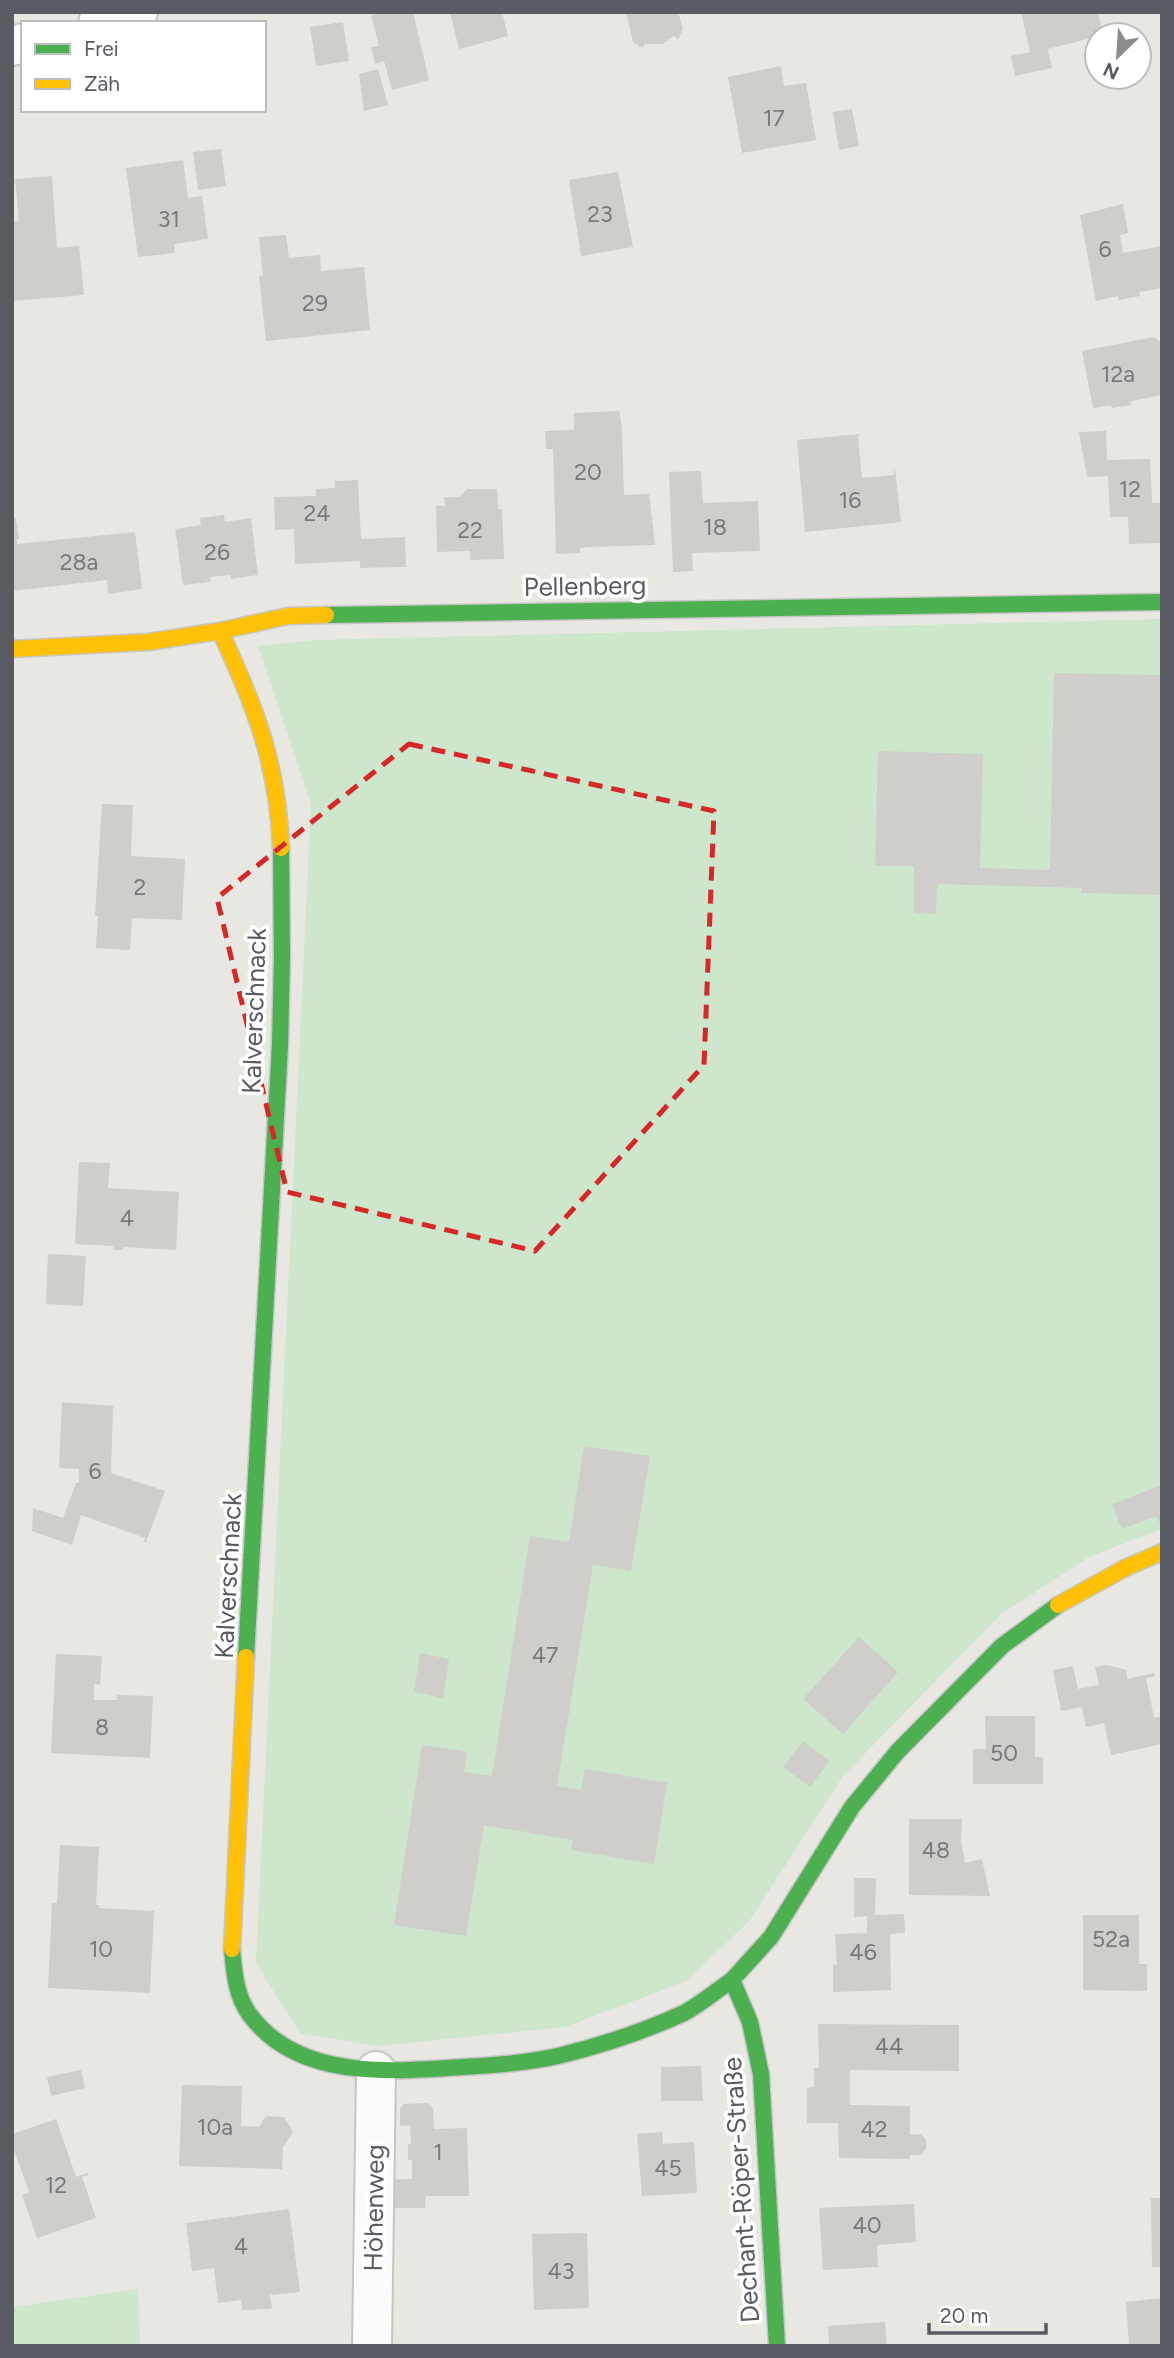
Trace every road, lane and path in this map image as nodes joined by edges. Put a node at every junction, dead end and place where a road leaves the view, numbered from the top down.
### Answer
1 (138, 12) edge
2 (106, 21) edge
3 (1162, 602) edge
4 (220, 631) junction
5 (12, 649) edge
6 (1162, 1552) edge
7 (732, 1980) junction
8 (376, 2071) junction
9 (372, 2346) edge
10 (777, 2346) edge

1 - 2 street
3 - 4 street, Pellenberg
4 - 5 street, Pellenberg
4 - 8 street, Kalverschnack
6 - 7 street
7 - 8 street, Kalverschnack
7 - 10 street, Dechant-Röper-Straße
8 - 9 street, Höhenweg

